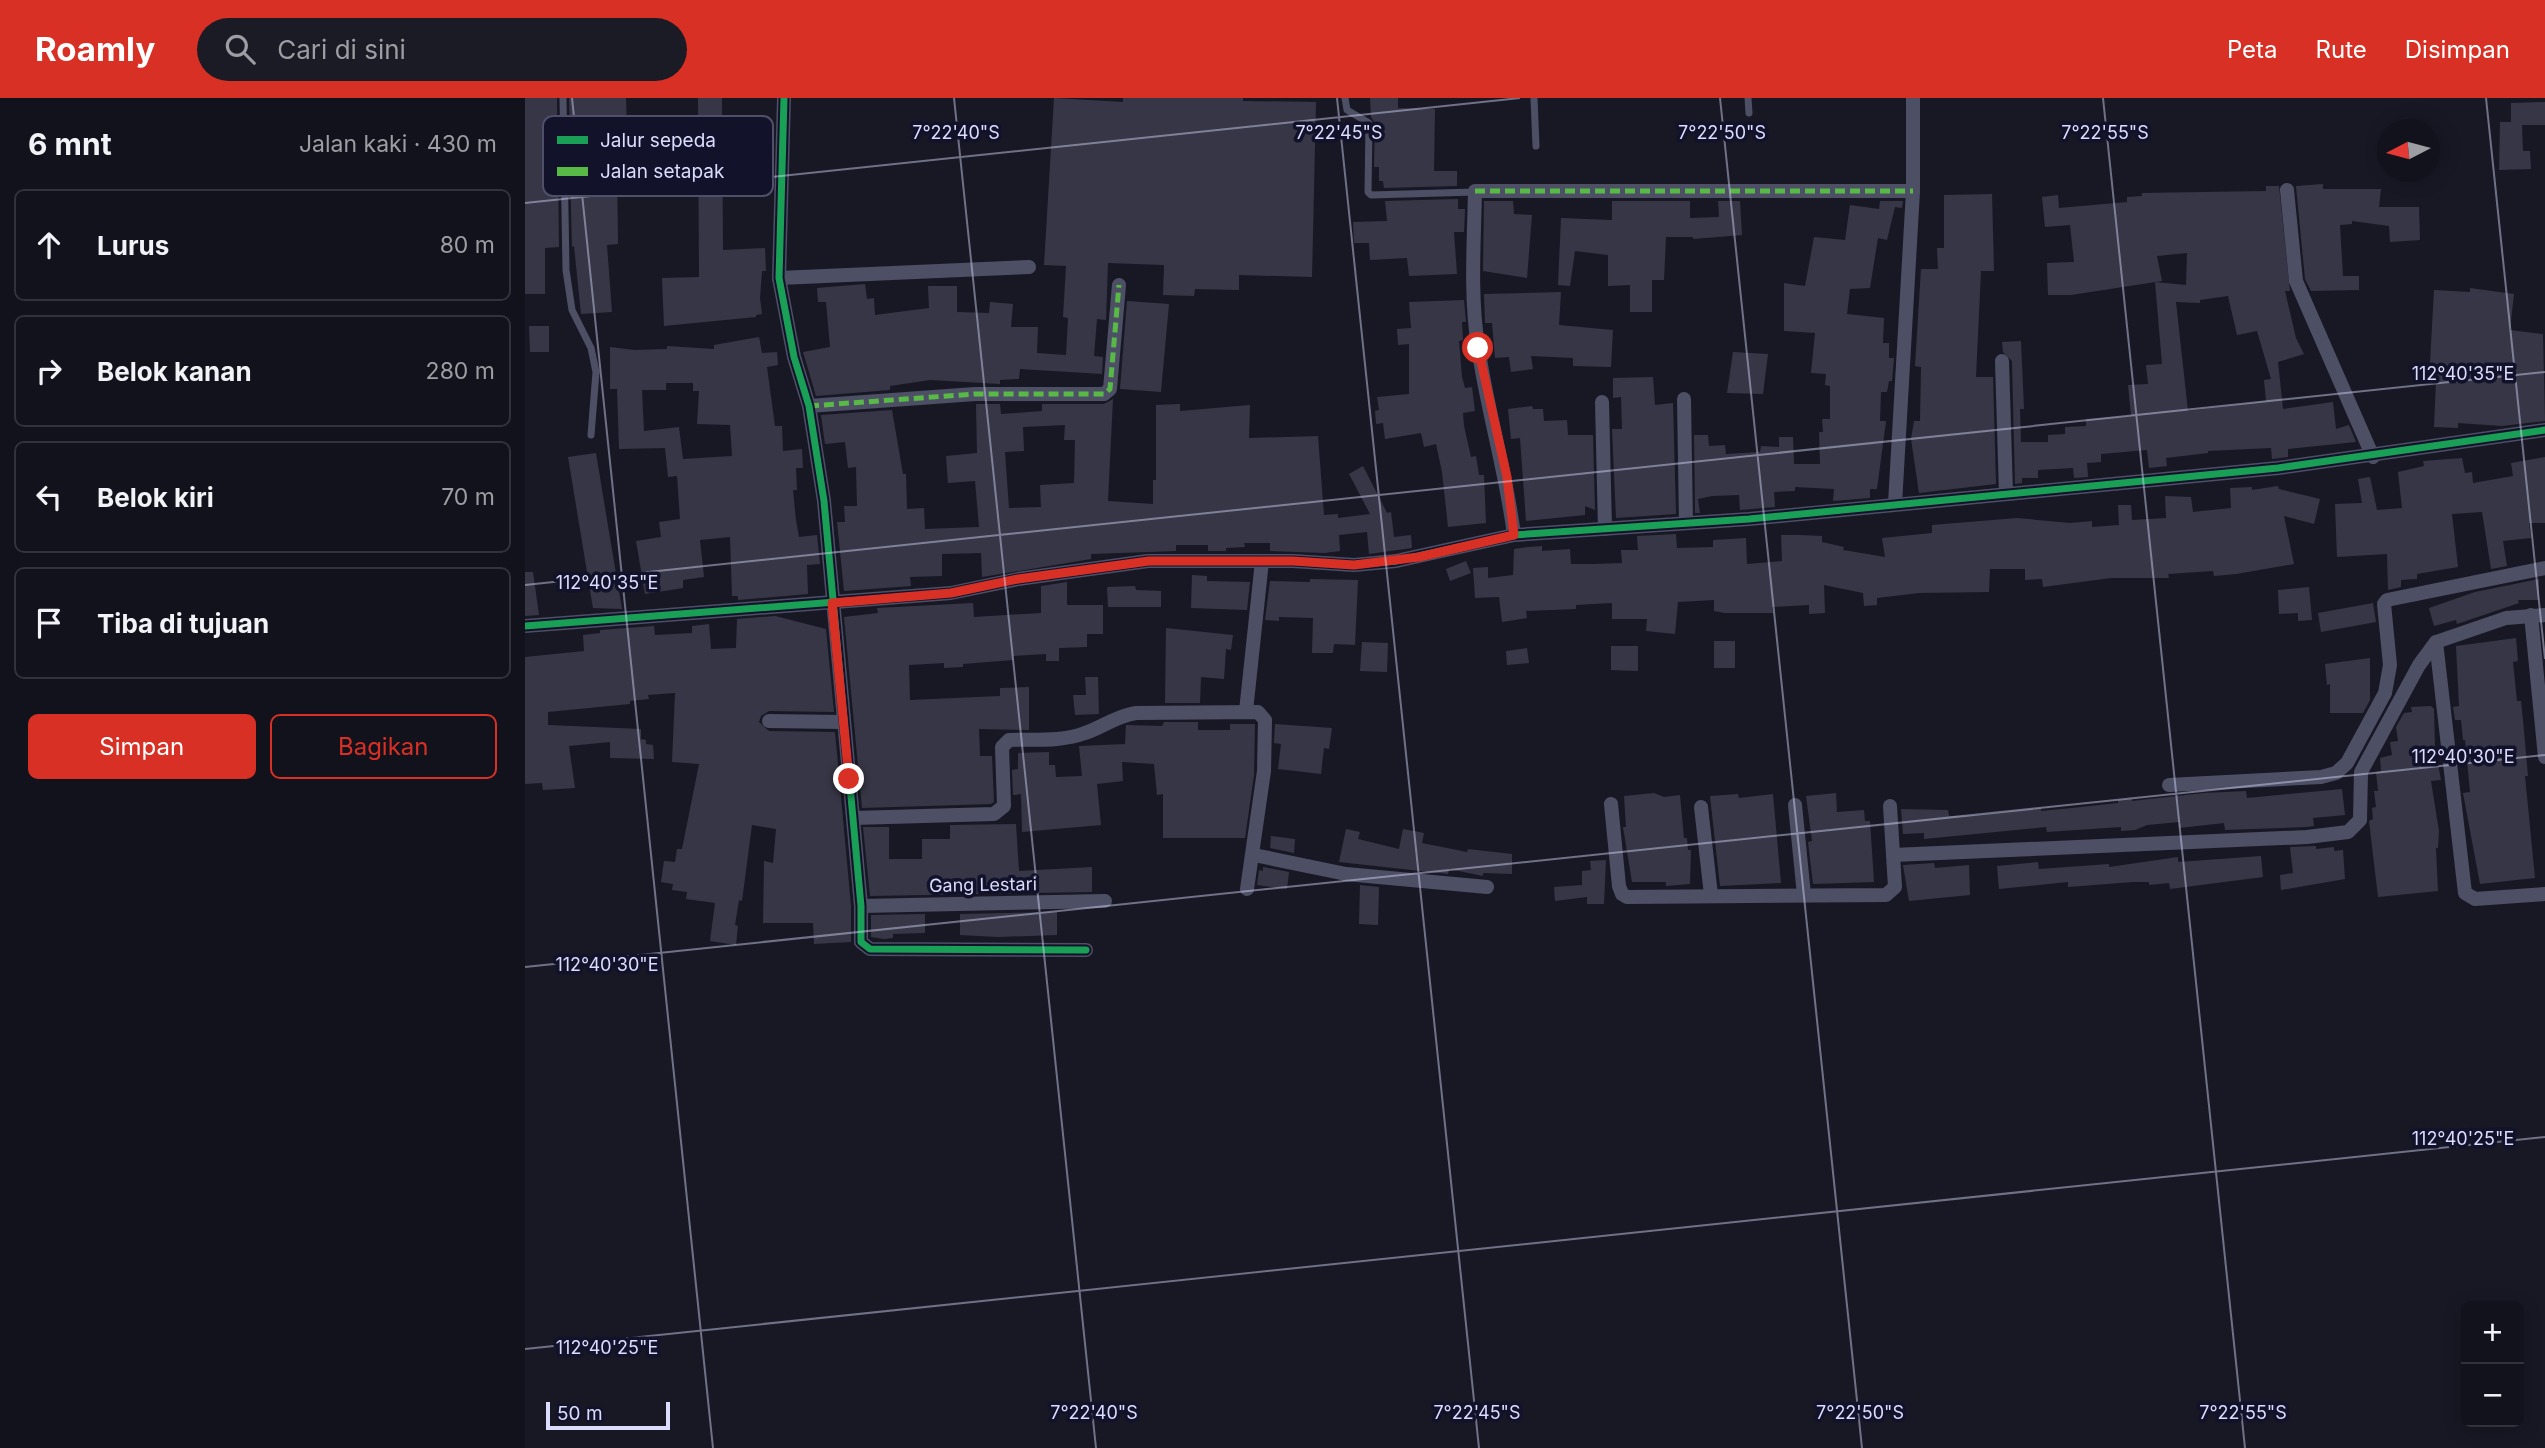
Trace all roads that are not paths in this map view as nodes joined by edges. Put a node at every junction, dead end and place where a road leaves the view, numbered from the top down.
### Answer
1 (563, 98) edge
2 (784, 98) edge
3 (1345, 98) edge
4 (1534, 98) edge
5 (1748, 98) edge
6 (1913, 98) edge
7 (1749, 113) dead end
8 (563, 116) edge
9 (1536, 146) dead end
10 (2287, 190) dead end
11 (1475, 191) junction
12 (1913, 191) junction
13 (565, 196) edge
14 (1029, 267) dead end
15 (779, 278) junction
16 (1119, 285) dead end
17 (2002, 361) dead end
18 (1684, 399) dead end
19 (1602, 402) dead end
20 (809, 406) junction
21 (2545, 430) edge
22 (591, 435) dead end
23 (2373, 457) junction
24 (2006, 494) junction
25 (1895, 504) junction
26 (1686, 523) junction
27 (1605, 529) junction
28 (1514, 535) junction
29 (1262, 561) junction
30 (2545, 568) edge
31 (832, 603) junction
32 (2538, 615) edge
33 (525, 626) edge
34 (2436, 642) junction
35 (1246, 711) junction
36 (769, 721) dead end
37 (843, 722) junction
38 (2545, 757) edge
39 (2169, 785) dead end
40 (1611, 804) dead end
41 (1795, 805) dead end
42 (1890, 806) dead end
43 (1701, 807) dead end
44 (853, 818) junction
45 (1254, 855) junction
46 (1893, 855) junction
47 (1487, 887) dead end
48 (1247, 889) dead end
49 (2545, 894) edge
50 (1711, 895) junction
51 (1804, 895) junction
52 (1105, 901) dead end
53 (861, 906) junction
54 (1086, 950) dead end

1 - 8 lane
2 - 15 street
3 - 11 lane
4 - 9 lane
5 - 7 lane
6 - 12 street
10 - 23 street
11 - 12 street
11 - 28 street
12 - 25 street
13 - 22 lane
14 - 15 street
15 - 20 street
16 - 20 street
17 - 24 street
18 - 26 street
19 - 27 street
20 - 31 street
21 - 23 street
23 - 24 street
24 - 25 street
25 - 26 street
26 - 27 street
27 - 28 street
28 - 29 street
29 - 31 street
29 - 35 street
30 - 39 street
31 - 33 street
31 - 37 street
32 - 34 street
32 - 38 street
34 - 46 street
34 - 49 street
35 - 44 street
35 - 45 street
36 - 37 street
37 - 44 street
40 - 50 street
41 - 51 street
42 - 46 street
43 - 50 street
44 - 53 street
45 - 47 street
45 - 48 street
46 - 51 street
50 - 51 street
52 - 53 street, Gang Lestari
53 - 54 street

